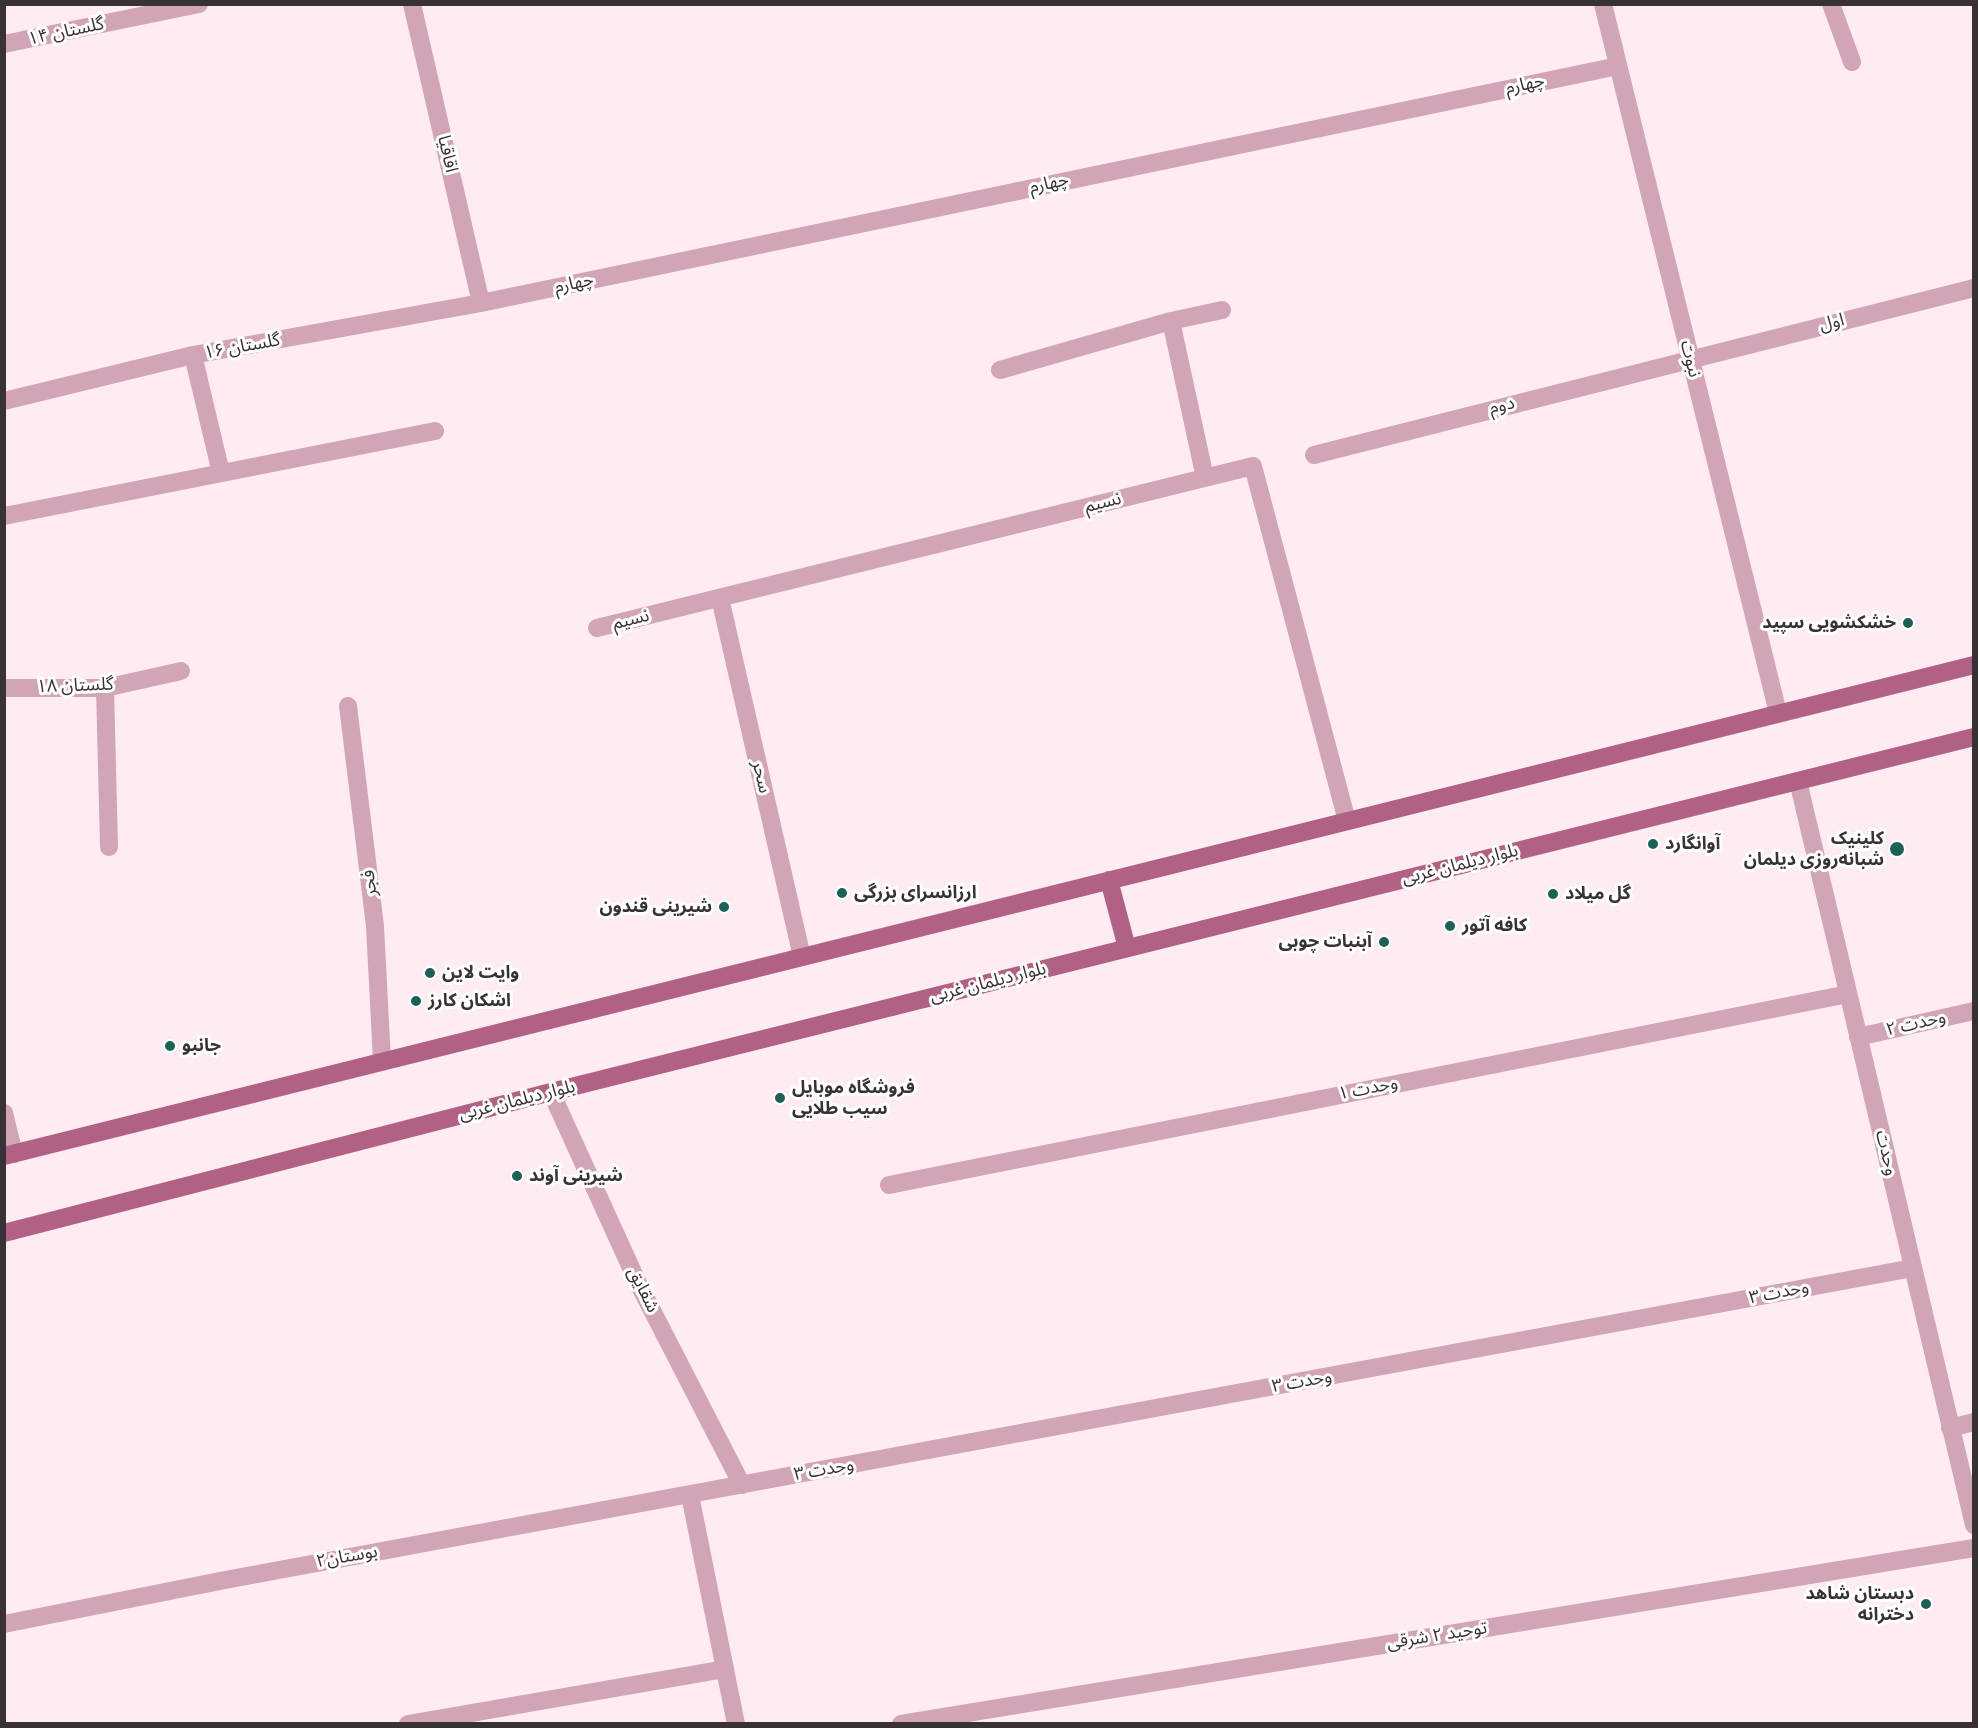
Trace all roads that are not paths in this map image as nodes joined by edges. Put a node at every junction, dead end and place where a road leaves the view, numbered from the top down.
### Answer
1 (199, 4) edge
2 (412, 4) edge
3 (1603, 4) edge
4 (1832, 4) edge
5 (4, 44) edge
6 (1852, 63) dead end
7 (1617, 66) junction
8 (1974, 288) edge
9 (481, 303) junction
10 (1222, 310) dead end
11 (1171, 321) junction
12 (194, 355) junction
13 (1690, 358) junction
14 (1000, 370) dead end
15 (4, 401) edge
16 (435, 431) dead end
17 (1314, 455) dead end
18 (221, 473) junction
19 (1205, 478) junction
20 (4, 516) edge
21 (720, 598) junction
22 (597, 628) dead end
23 (1974, 665) edge
24 (181, 671) dead end
25 (4, 688) edge
26 (105, 688) junction
27 (348, 706) dead end
28 (1778, 713) junction
29 (1974, 737) edge
30 (1798, 782) junction
31 (1347, 821) junction
32 (109, 847) dead end
33 (1109, 880) junction
34 (1127, 948) junction
35 (802, 957) junction
36 (1848, 994) junction
37 (1974, 1011) edge
38 (1858, 1037) junction
39 (382, 1061) junction
40 (551, 1092) junction
41 (4, 1113) edge
42 (9, 1155) edge
43 (889, 1185) dead end
44 (4, 1233) edge
45 (1913, 1268) junction
46 (1974, 1422) edge
47 (1950, 1428) junction
48 (742, 1485) junction
49 (690, 1495) junction
50 (1974, 1526) edge
51 (1974, 1548) edge
52 (4, 1624) edge
53 (725, 1669) junction
54 (408, 1724) edge
55 (736, 1724) edge
56 (901, 1724) edge

1 - 5 street, گلستان ۱۴
2 - 9 street, اقاقیا
3 - 7 street, نبوت
4 - 6 street
7 - 9 street, چهارم
7 - 13 street, نبوت
8 - 13 street, اول
9 - 12 street, گلستان ۱۶
10 - 11 street
11 - 14 street
11 - 19 street
12 - 15 street, گلستان ۱۶
12 - 18 street
13 - 17 street, دوم
13 - 28 street, نبوت
16 - 18 street
18 - 20 street
19 - 21 street, نسیم
19 - 31 street, نسیم
21 - 22 street, نسیم
21 - 35 street, سحر
23 - 28 main road
24 - 26 street, گلستان ۱۸
25 - 26 street, گلستان ۱۸
26 - 32 street
27 - 39 street, فجر
28 - 31 main road
29 - 30 main road, بلوار دیلمان غربی
30 - 34 main road, بلوار دیلمان غربی
30 - 36 street, وحدت
31 - 33 main road
33 - 34 main road
33 - 35 main road
34 - 40 main road, بلوار دیلمان غربی
35 - 39 main road
36 - 38 street, وحدت
36 - 43 street, وحدت ۱
37 - 38 street, وحدت ۲
38 - 45 street, وحدت
39 - 42 main road
40 - 44 main road, بلوار دیلمان غربی
40 - 48 street, شقایق
41 - 42 street
45 - 47 street, وحدت
45 - 48 street, وحدت ۳
46 - 47 street
47 - 50 street, وحدت
48 - 49 street, وحدت ۳
49 - 52 street, بوستان۲
49 - 53 street
51 - 56 street, توحید ۲ شرقی
53 - 54 street
53 - 55 street

